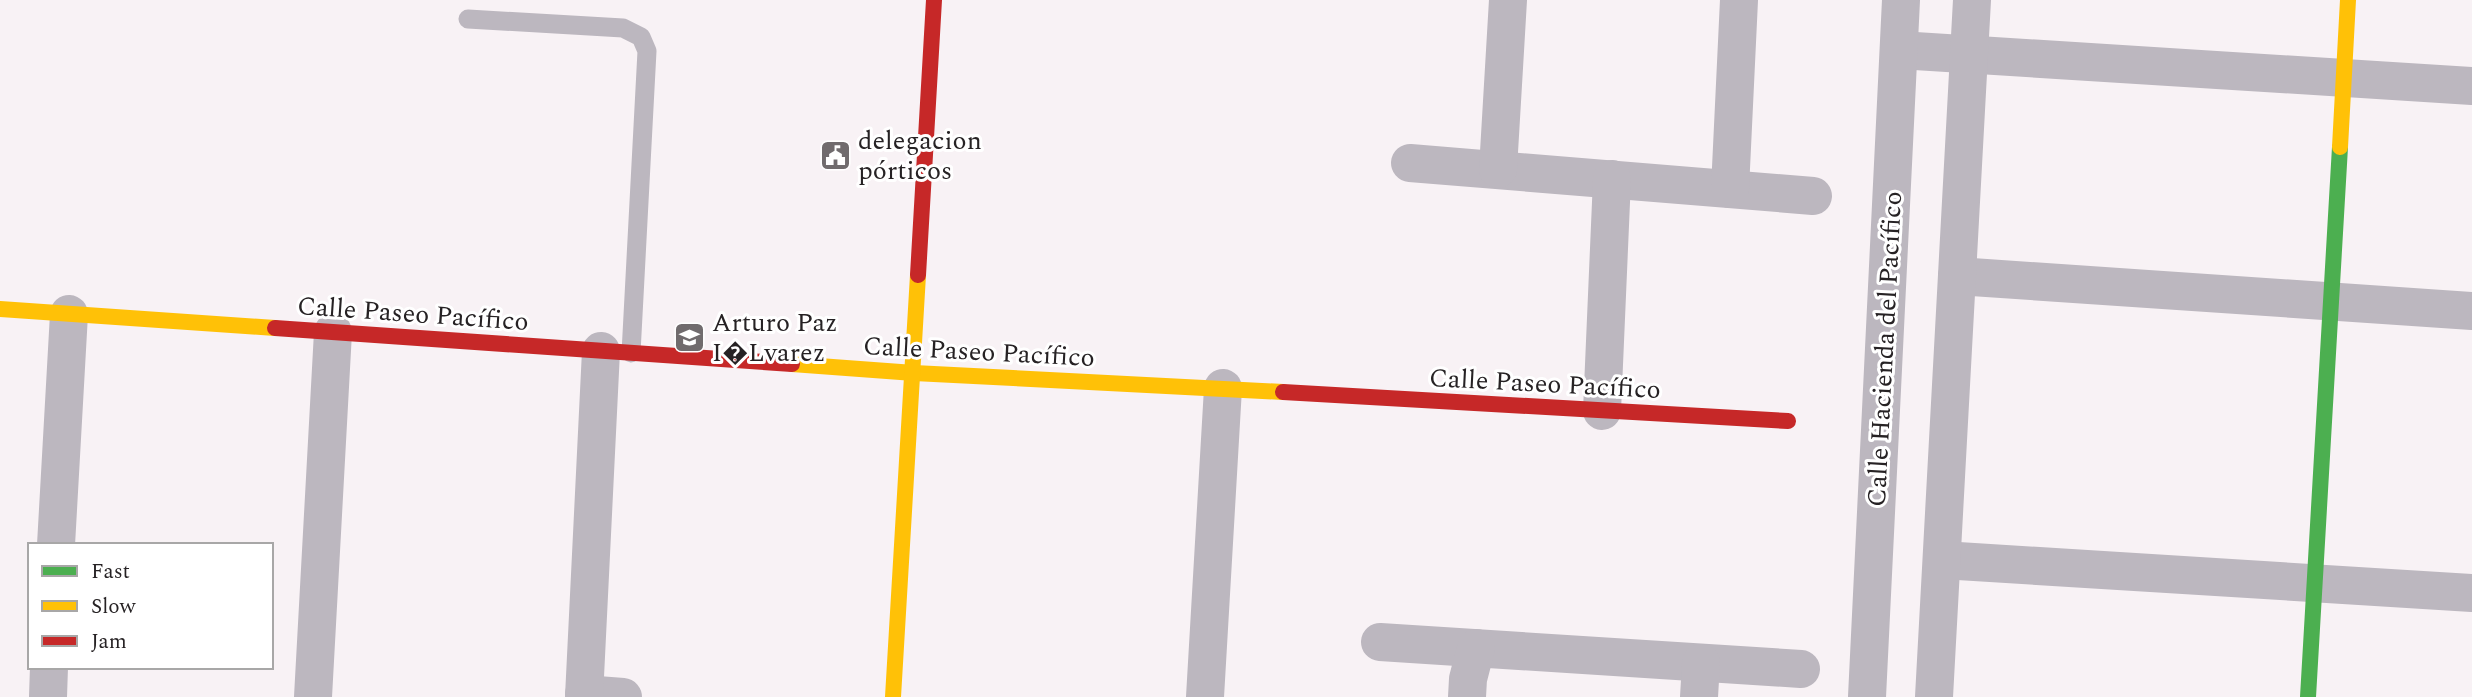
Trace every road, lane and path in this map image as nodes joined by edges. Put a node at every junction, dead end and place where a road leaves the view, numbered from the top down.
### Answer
1 (934, 0) edge
2 (1508, 0) edge
3 (1739, 0) edge
4 (1901, 0) edge
5 (1972, 0) edge
6 (2348, 0) edge
7 (468, 19) dead end
8 (1899, 50) junction
9 (1969, 54) junction
10 (2343, 78) junction
11 (2472, 86) edge
12 (1410, 163) dead end
13 (1498, 169) junction
14 (1612, 179) junction
15 (1730, 189) junction
16 (1813, 196) dead end
17 (1957, 276) junction
18 (2330, 303) junction
19 (0, 309) edge
20 (2472, 310) edge
21 (69, 314) junction
22 (333, 332) junction
23 (616, 352) junction
24 (914, 373) junction
25 (1223, 388) junction
26 (1602, 411) junction
27 (1788, 421) dead end
28 (56, 543) edge
29 (1942, 560) junction
30 (2314, 583) junction
31 (2472, 593) edge
32 (1380, 642) dead end
33 (1476, 648) junction
34 (49, 669) edge
35 (1801, 669) dead end
36 (1700, 680) edge
37 (584, 696) edge
38 (48, 697) edge
39 (313, 697) edge
40 (622, 697) edge
41 (893, 697) edge
42 (1205, 697) edge
43 (1467, 697) edge
44 (1867, 697) edge
45 (1934, 697) edge
46 (2308, 697) edge

1 - 24 street
2 - 13 street
3 - 15 street
4 - 8 street, Calle Hacienda del Pacífico
5 - 9 street
6 - 10 street
7 - 23 lane
8 - 9 street
8 - 44 street, Calle Hacienda del Pacífico
9 - 10 street
9 - 17 street
10 - 11 street
10 - 18 street
12 - 13 street
13 - 14 street
14 - 15 street
14 - 26 street
15 - 16 street
17 - 18 street
17 - 29 street
18 - 20 street
18 - 30 street
19 - 21 street, Calle Paseo Pacífico
21 - 22 street, Calle Paseo Pacífico
21 - 28 street
22 - 23 street, Calle Paseo Pacífico
22 - 39 street
23 - 24 street, Calle Paseo Pacífico
23 - 37 street
24 - 25 street, Calle Paseo Pacífico
24 - 41 street
25 - 26 street, Calle Paseo Pacífico
25 - 42 street
26 - 27 street, Calle Paseo Pacífico
29 - 30 street
29 - 45 street
30 - 31 street
30 - 46 street
32 - 33 street
33 - 36 street
33 - 43 street
34 - 38 street
35 - 36 street
37 - 40 street

